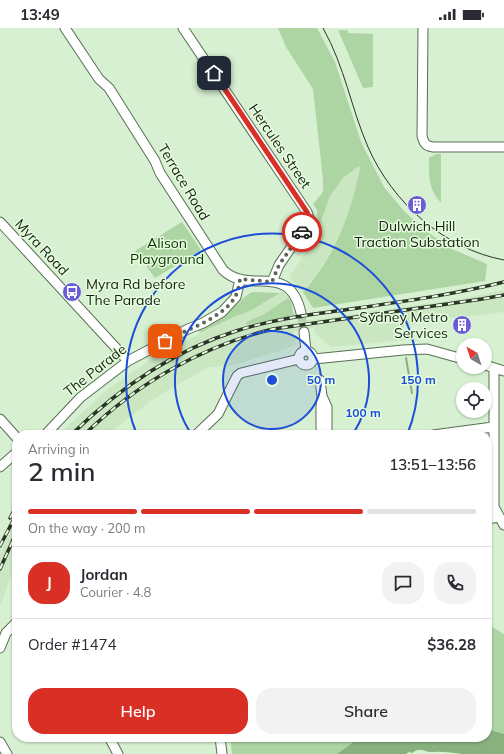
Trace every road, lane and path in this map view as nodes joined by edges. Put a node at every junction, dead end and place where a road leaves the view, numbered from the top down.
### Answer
1 (65, 28) edge
2 (183, 28) edge
3 (423, 28) edge
4 (504, 147) edge
5 (0, 222) edge
6 (240, 279) junction
7 (272, 282) junction
8 (301, 313) tunnel mouth
9 (304, 332) tunnel mouth
10 (306, 351) junction
11 (456, 357) edge
12 (314, 359) junction
13 (299, 360) junction
14 (128, 361) junction
15 (492, 367) edge
16 (504, 371) edge
17 (490, 374) edge
18 (320, 380) dead end
19 (322, 396) junction
20 (0, 420) edge
21 (493, 426) junction
22 (50, 430) edge
23 (201, 430) edge
24 (321, 430) edge
25 (327, 430) edge
26 (466, 430) edge
27 (12, 433) edge
28 (12, 456) edge
29 (0, 467) edge
30 (492, 520) edge
31 (502, 521) edge
32 (12, 627) edge
33 (0, 648) edge
34 (0, 742) edge
35 (112, 742) edge
36 (221, 742) edge
37 (6, 754) edge
38 (118, 754) edge
39 (222, 754) edge

1 - 6 street, Terrace Road
2 - 7 street, Hercules Street
3 - 4 street
5 - 14 street, Myra Road
6 - 7 street, Terrace Road
6 - 14 street, The Parade
7 - 8 street, Terrace Road
9 - 10 street
10 - 12 street
10 - 13 street
11 - 12 street
12 - 13 street
13 - 23 street
14 - 22 street, The Parade
15 - 16 street
17 - 21 street
18 - 19 street
19 - 24 street
19 - 25 street
20 - 27 street
21 - 26 street
21 - 31 street
28 - 29 street
30 - 31 street
32 - 33 street
34 - 37 street
35 - 38 street
36 - 39 street

